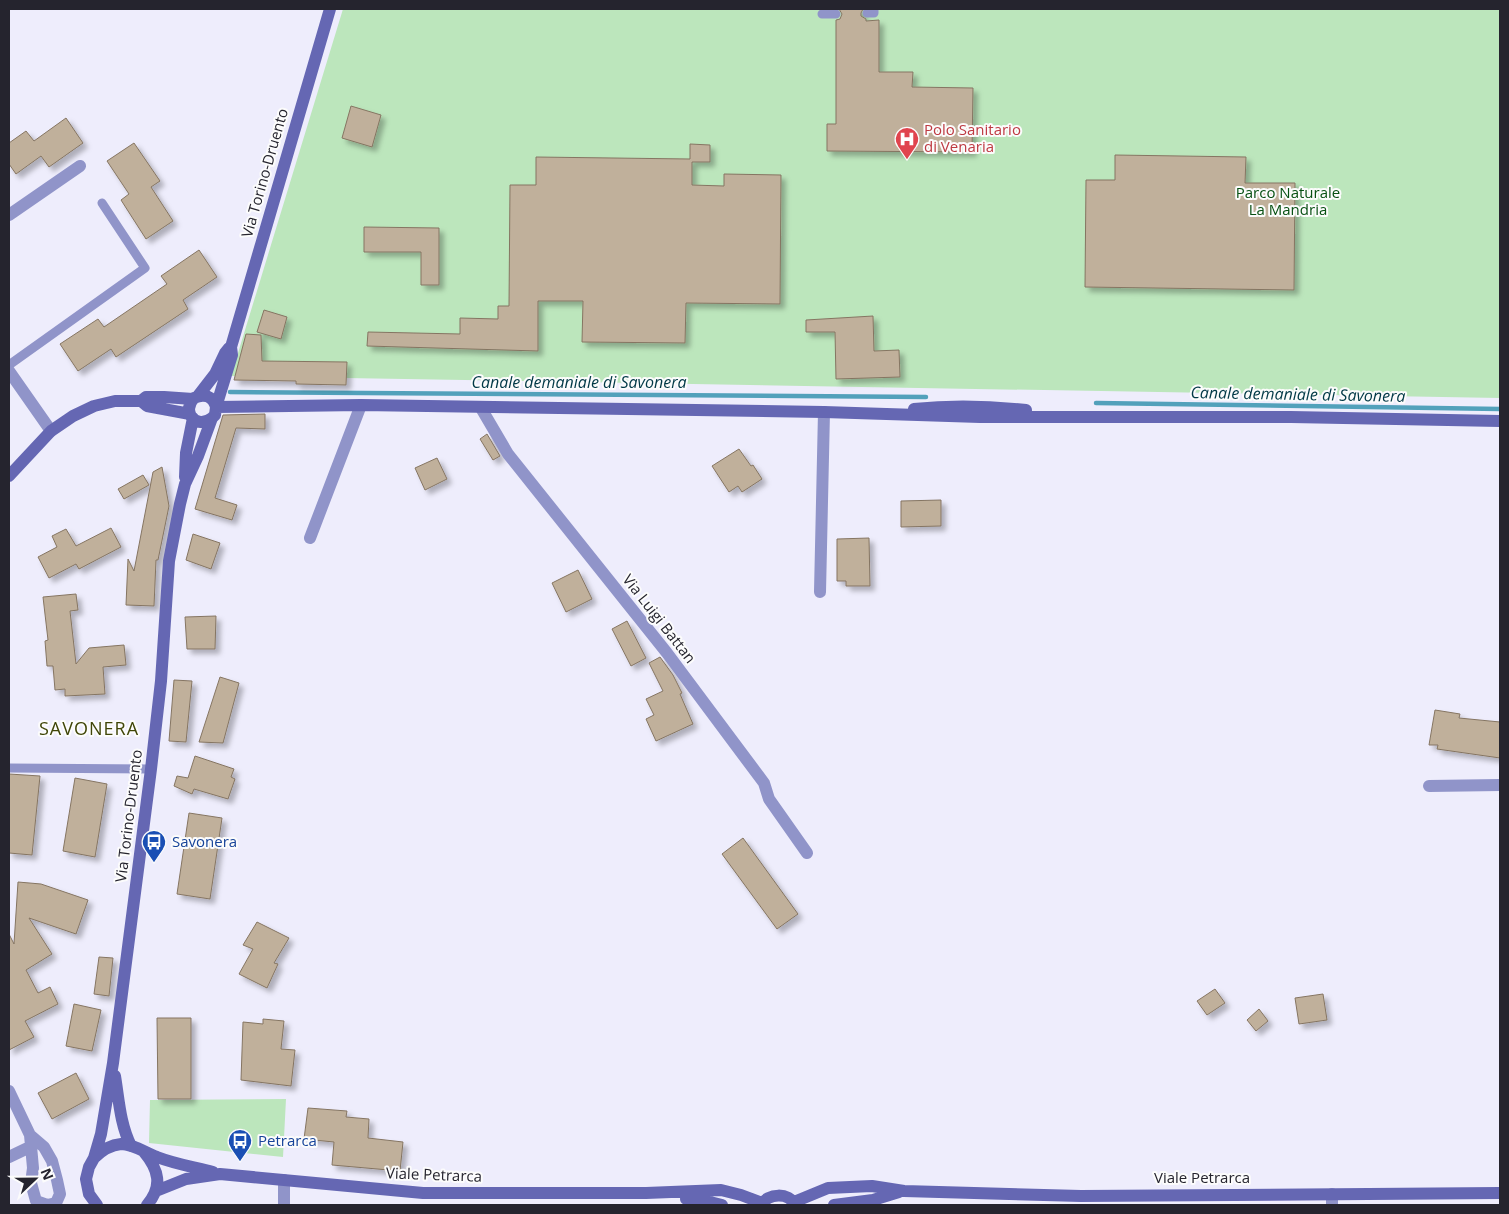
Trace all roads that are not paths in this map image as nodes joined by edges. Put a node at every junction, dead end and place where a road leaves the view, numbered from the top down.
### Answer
1 (330, 9) edge
2 (822, 14) dead end
3 (836, 14) dead end
4 (80, 166) dead end
5 (102, 203) dead end
6 (9, 215) edge
7 (231, 347) junction
8 (9, 365) edge
9 (9, 371) edge
10 (196, 397) junction
11 (141, 401) junction
12 (366, 405) junction
13 (481, 408) junction
14 (980, 410) junction
15 (214, 412) junction
16 (824, 412) junction
17 (866, 413) junction
18 (191, 416) junction
19 (1500, 421) edge
20 (51, 431) junction
21 (9, 476) edge
22 (185, 484) junction
23 (310, 538) dead end
24 (820, 592) dead end
25 (9, 768) edge
26 (152, 769) junction
27 (1500, 785) edge
28 (1429, 786) dead end
29 (807, 853) dead end
30 (113, 1064) junction
31 (9, 1091) edge
32 (137, 1148) junction
33 (9, 1157) edge
34 (94, 1158) junction
35 (220, 1174) junction
36 (284, 1180) junction
37 (156, 1191) junction
38 (904, 1191) junction
39 (1500, 1192) edge
40 (646, 1193) junction
41 (1332, 1199) edge
42 (1081, 1200) edge
43 (761, 1204) edge
44 (794, 1204) edge
45 (97, 1205) edge
46 (147, 1205) edge
47 (284, 1205) edge
48 (719, 1205) edge
49 (835, 1205) edge

1 - 7 street, Via Torino-Druento
2 - 3 lane
4 - 6 street
5 - 8 lane
7 - 10 street, Via Torino-Druento
7 - 15 street, Via Torino-Druento
9 - 20 street
10 - 11 street
10 - 15 street
10 - 18 street
11 - 18 street
11 - 20 street
12 - 13 street
12 - 15 street
12 - 23 street
13 - 16 street
13 - 29 street, Via Luigi Battan
14 - 17 street
14 - 17 street
14 - 19 street
15 - 18 street
15 - 22 street, Via Torino-Druento
16 - 17 street
16 - 24 street
18 - 22 street, Via Torino-Druento
20 - 21 street
22 - 26 street, Via Torino-Druento
25 - 26 lane
26 - 30 street, Via Torino-Druento
27 - 28 street
30 - 32 street, Via Torino-Druento
30 - 34 street, Via Torino-Druento
31 - 33 street
32 - 34 street
32 - 35 street, Viale Petrarca
32 - 37 street, Via Torino-Druento
34 - 45 street, Via Torino-Druento
35 - 36 street, Viale Petrarca
35 - 37 street, Viale Petrarca
36 - 40 street, Viale Petrarca
36 - 47 street
37 - 46 street
38 - 42 street, Viale Petrarca
38 - 44 street, Viale Petrarca
38 - 49 street, Viale Petrarca
39 - 41 street, Viale Petrarca
40 - 43 street, Viale Petrarca
40 - 48 street, Viale Petrarca
41 - 42 street, Viale Petrarca
43 - 44 street

